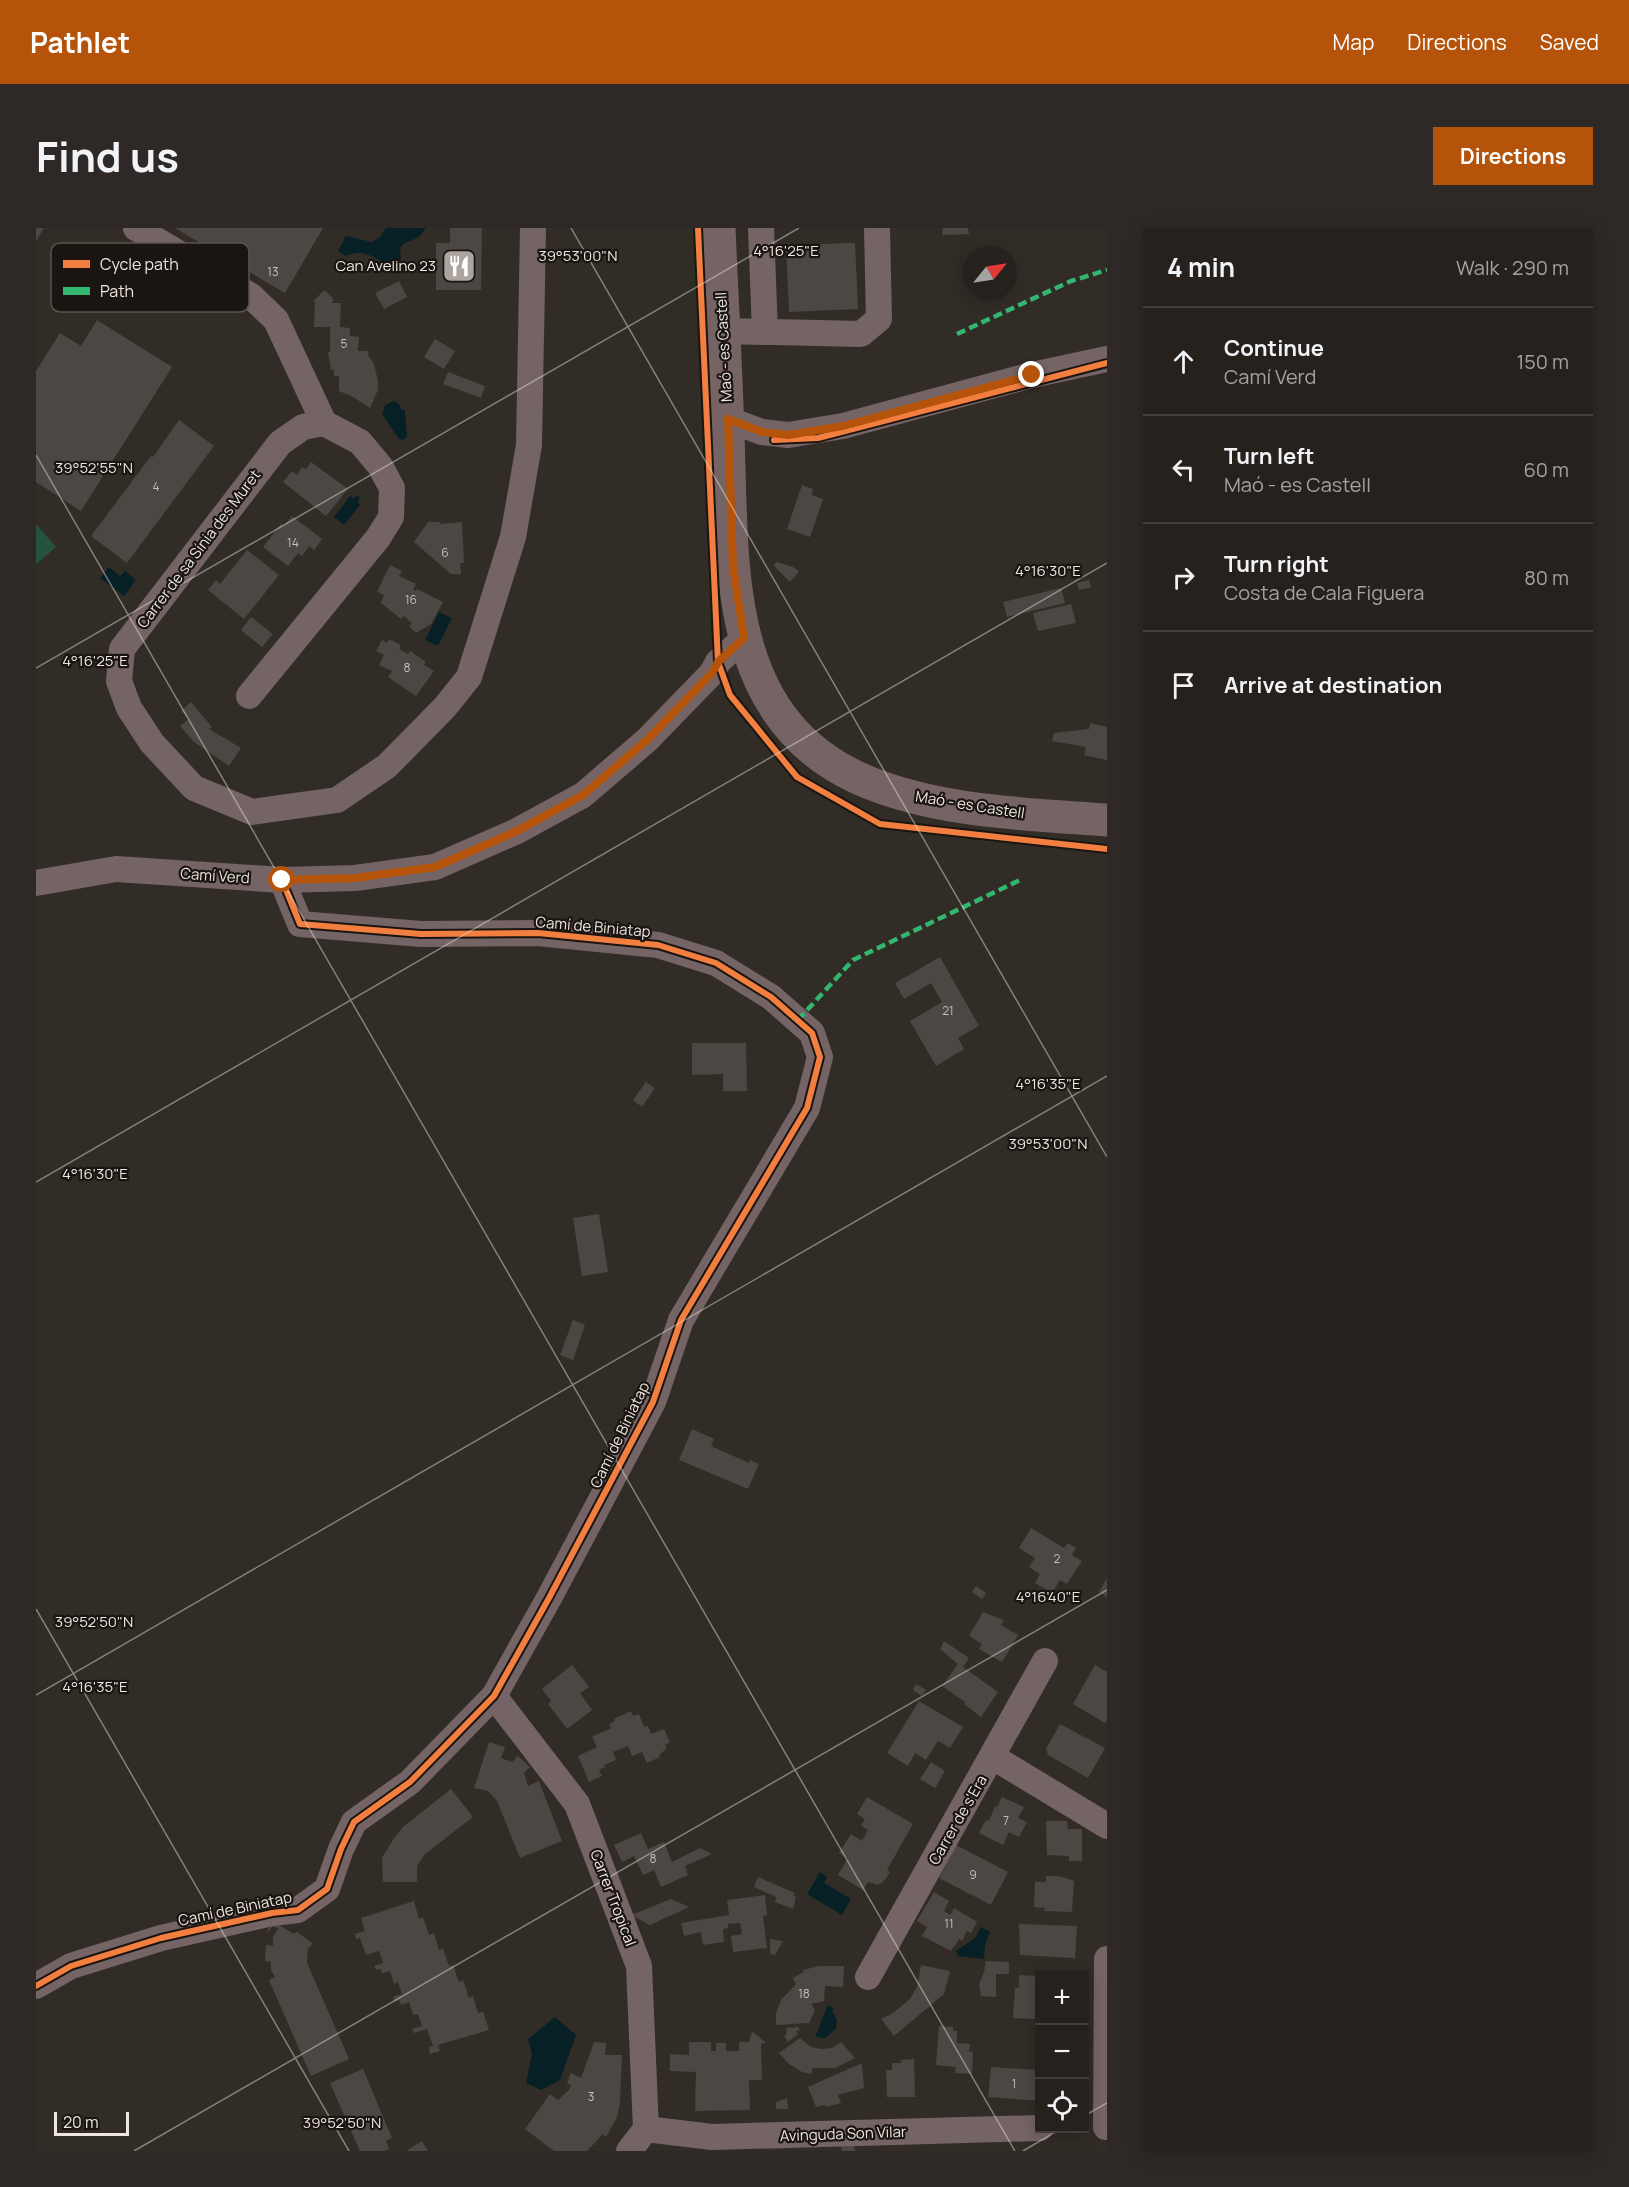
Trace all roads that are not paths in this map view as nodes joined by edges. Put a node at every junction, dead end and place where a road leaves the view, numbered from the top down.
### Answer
1 (136, 228) edge
2 (533, 228) edge
3 (719, 228) edge
4 (761, 228) edge
5 (877, 228) edge
6 (161, 243) edge
7 (249, 295) edge
8 (723, 331) junction
9 (765, 332) junction
10 (1107, 359) edge
11 (728, 419) junction
12 (324, 423) junction
13 (744, 638) junction
14 (249, 696) dead end
15 (1107, 820) edge
16 (282, 880) junction
17 (36, 883) edge
18 (1045, 1661) dead end
19 (494, 1696) junction
20 (993, 1757) junction
21 (1107, 1827) edge
22 (1107, 1959) edge
23 (868, 1977) dead end
24 (36, 1986) edge
25 (1099, 2127) edge
26 (1035, 2128) edge
27 (646, 2129) junction
28 (724, 2144) edge
29 (629, 2151) edge

1 - 6 street
2 - 12 street, Carrer de sa Sínia des Muret
3 - 8 main road, Maó - es Castell
4 - 9 street
5 - 9 street
7 - 12 street
8 - 9 street
8 - 11 main road, Maó - es Castell
10 - 11 street
11 - 13 main road, Maó - es Castell
12 - 14 street
13 - 15 main road, Maó - es Castell
13 - 16 street, Camí Verd
16 - 17 street, Camí Verd
16 - 19 street, Camí de Biniatap
18 - 20 street, Carrer de s'Era
19 - 24 street, Camí de Biniatap
19 - 27 street, Carrer Tropical
20 - 21 street
20 - 23 street, Carrer de s'Era
22 - 25 street
26 - 28 street, Avinguda Son Vilar
27 - 28 street, Avinguda Son Vilar
27 - 29 street

